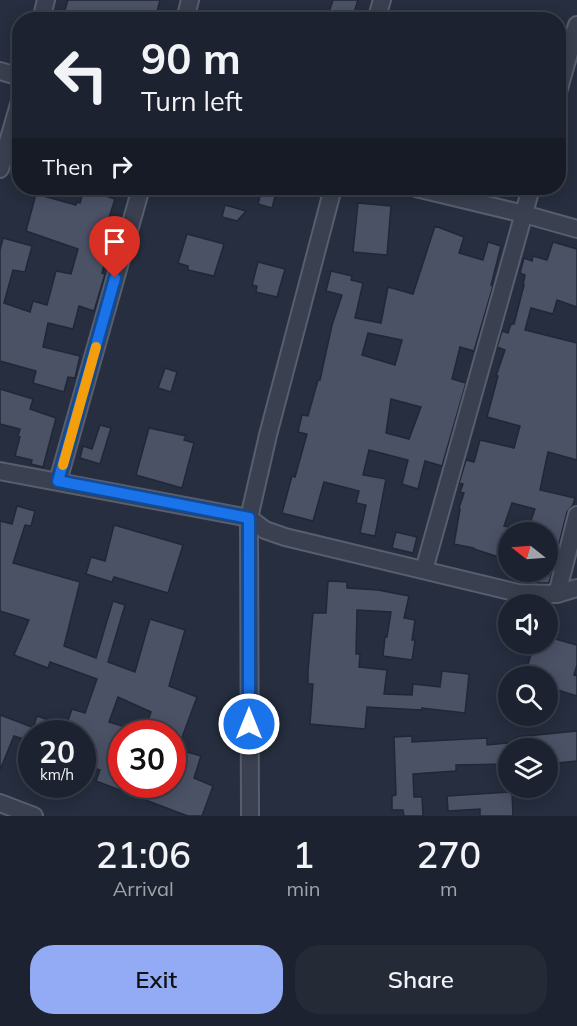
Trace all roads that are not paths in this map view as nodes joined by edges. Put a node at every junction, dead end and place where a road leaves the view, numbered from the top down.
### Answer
1 (577, 25) edge
2 (566, 64) edge
3 (12, 128) edge
4 (0, 169) edge
5 (139, 195) edge
6 (331, 195) edge
7 (445, 195) edge
8 (529, 195) edge
9 (524, 214) junction
10 (577, 229) edge
11 (0, 471) edge
12 (58, 481) junction
13 (577, 515) edge
14 (249, 518) junction
15 (424, 570) junction
16 (577, 588) edge
17 (557, 594) junction
18 (0, 803) edge
19 (34, 816) edge
20 (250, 816) edge

1 - 2 street
3 - 4 street
5 - 12 street
6 - 14 street
7 - 9 street
8 - 9 street
9 - 10 street
9 - 15 street
11 - 12 street
12 - 14 street
13 - 17 street
14 - 15 street
14 - 20 street
15 - 17 street
16 - 17 street
18 - 19 street

